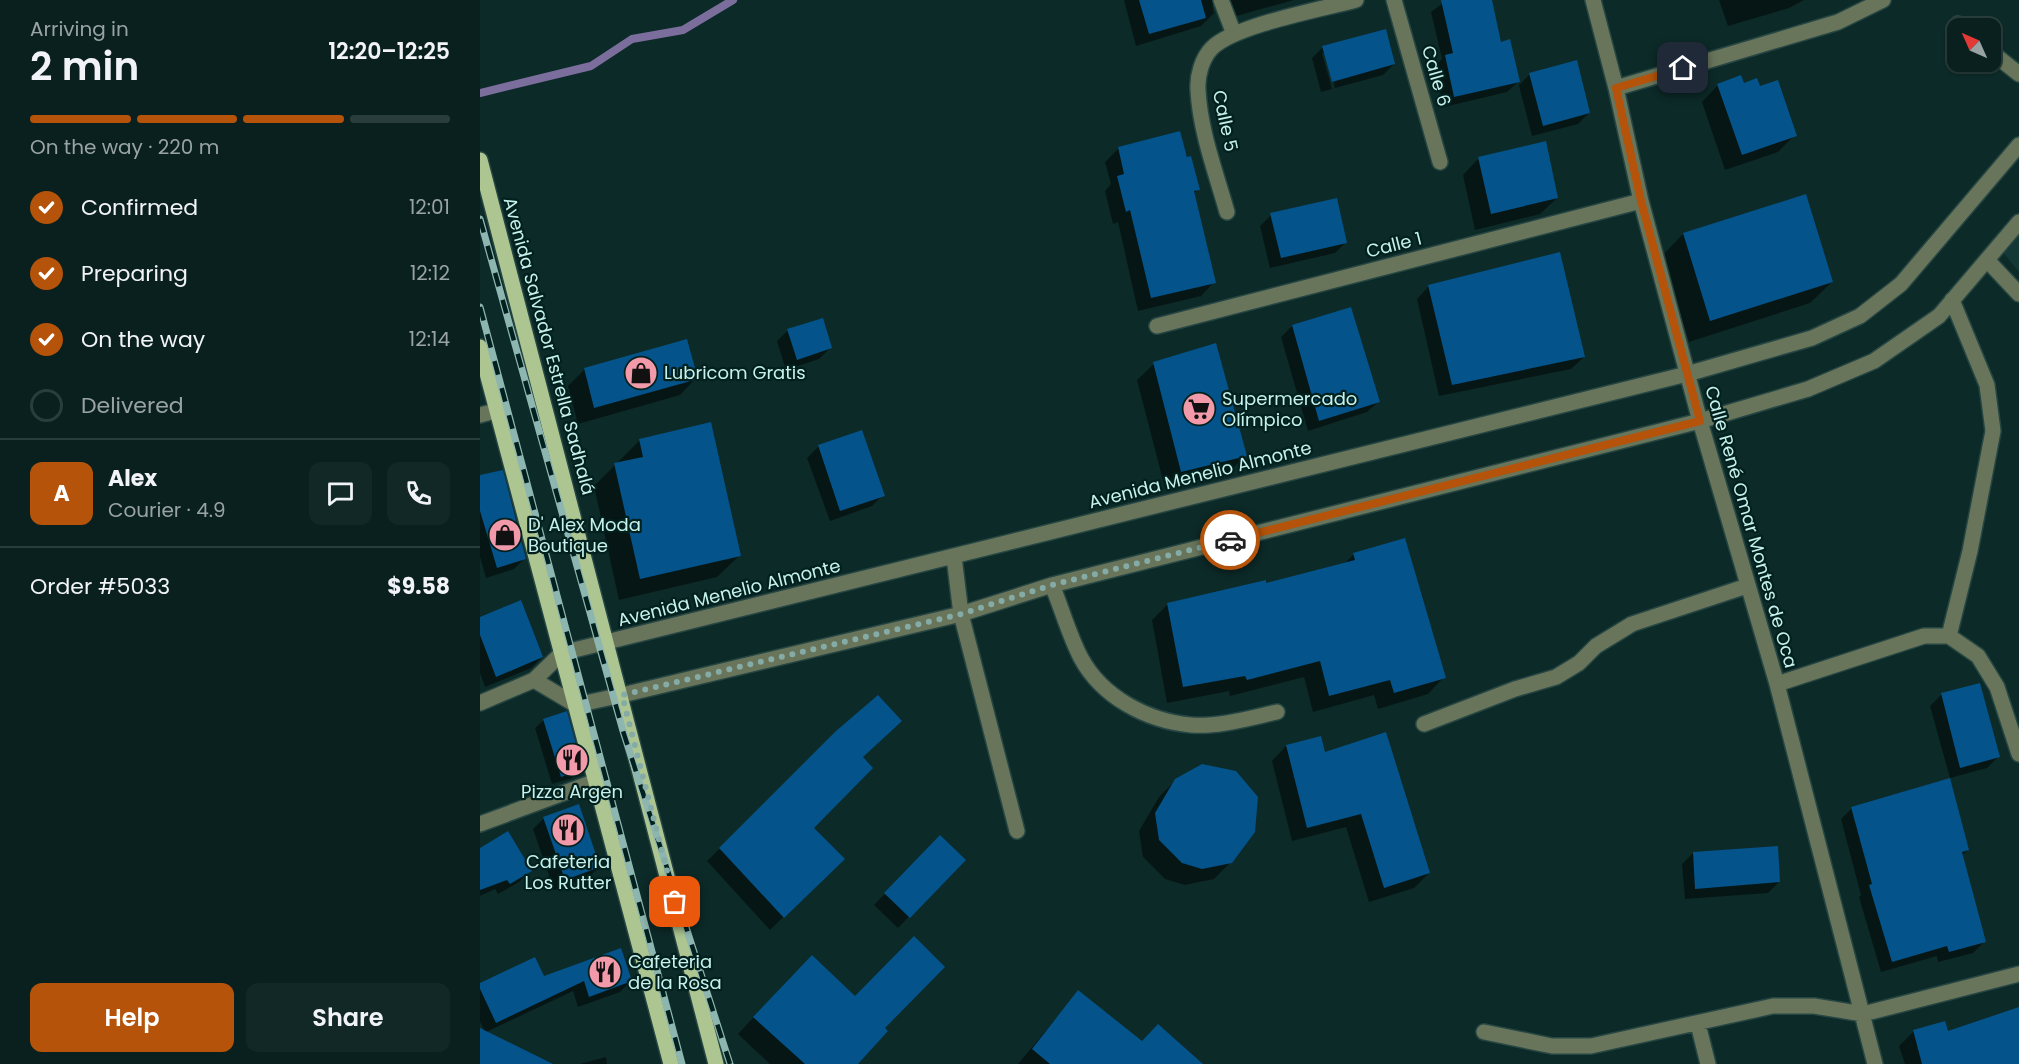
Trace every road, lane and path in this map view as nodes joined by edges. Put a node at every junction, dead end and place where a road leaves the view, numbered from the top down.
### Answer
1 (1221, 0) edge
2 (1356, 0) edge
3 (1394, 0) edge
4 (1593, 0) edge
5 (1883, 0) edge
6 (1234, 34) junction
7 (2001, 60) edge
8 (2019, 74) edge
9 (1616, 88) junction
10 (2019, 145) edge
11 (480, 160) edge
12 (1440, 162) dead end
13 (1641, 201) junction
14 (1227, 212) dead end
15 (2018, 226) edge
16 (1987, 260) junction
17 (2019, 294) edge
18 (1952, 300) junction
19 (1157, 326) dead end
20 (480, 347) edge
21 (1687, 374) junction
22 (499, 410) junction
23 (480, 415) edge
24 (1700, 421) junction
25 (954, 557) junction
26 (1052, 585) junction
27 (1748, 586) junction
28 (961, 614) junction
29 (1949, 636) junction
30 (608, 643) junction
31 (562, 653) junction
32 (534, 680) junction
33 (1777, 684) junction
34 (622, 695) junction
35 (480, 703) edge
36 (576, 705) junction
37 (1277, 712) dead end
38 (1424, 724) dead end
39 (2019, 754) edge
40 (596, 781) junction
41 (480, 824) edge
42 (1017, 831) dead end
43 (2019, 974) edge
44 (1863, 1014) junction
45 (1698, 1024) junction
46 (1484, 1032) dead end
47 (672, 1064) edge
48 (717, 1064) edge
49 (1708, 1064) edge
50 (1875, 1064) edge

1 - 6 street
2 - 6 street, Calle 5
3 - 12 street, Calle 6
4 - 9 street, Calle René Omar Montes de Oca
5 - 9 street
6 - 14 street, Calle 5
7 - 8 street
9 - 13 street, Calle René Omar Montes de Oca
10 - 21 street, Avenida Menelio Almonte
11 - 30 main road, Avenida Salvador Estrella Sadhalá
13 - 19 street, Calle 1
13 - 21 street, Calle René Omar Montes de Oca
15 - 16 street
16 - 17 street
16 - 18 street
18 - 24 street
18 - 29 street
20 - 22 main road
21 - 24 street, Calle René Omar Montes de Oca
21 - 25 street, Avenida Menelio Almonte
22 - 23 street
22 - 31 main road
24 - 26 street
24 - 27 street, Calle René Omar Montes de Oca
25 - 28 street
25 - 30 street, Avenida Menelio Almonte
26 - 28 street
26 - 37 street
27 - 33 street, Calle René Omar Montes de Oca
27 - 38 street
28 - 34 street
28 - 42 street
29 - 33 street
29 - 39 street
30 - 31 street, Avenida Menelio Almonte
30 - 34 main road, Avenida Salvador Estrella Sadhalá
31 - 32 street
31 - 36 main road
32 - 35 street
32 - 36 street
33 - 44 street, Calle René Omar Montes de Oca
34 - 36 street
34 - 48 main road, Avenida Salvador Estrella Sadhalá
36 - 40 main road
40 - 41 street
40 - 47 main road
43 - 44 street
44 - 45 street
44 - 50 street, Calle René Omar Montes de Oca
45 - 46 street
45 - 49 street

